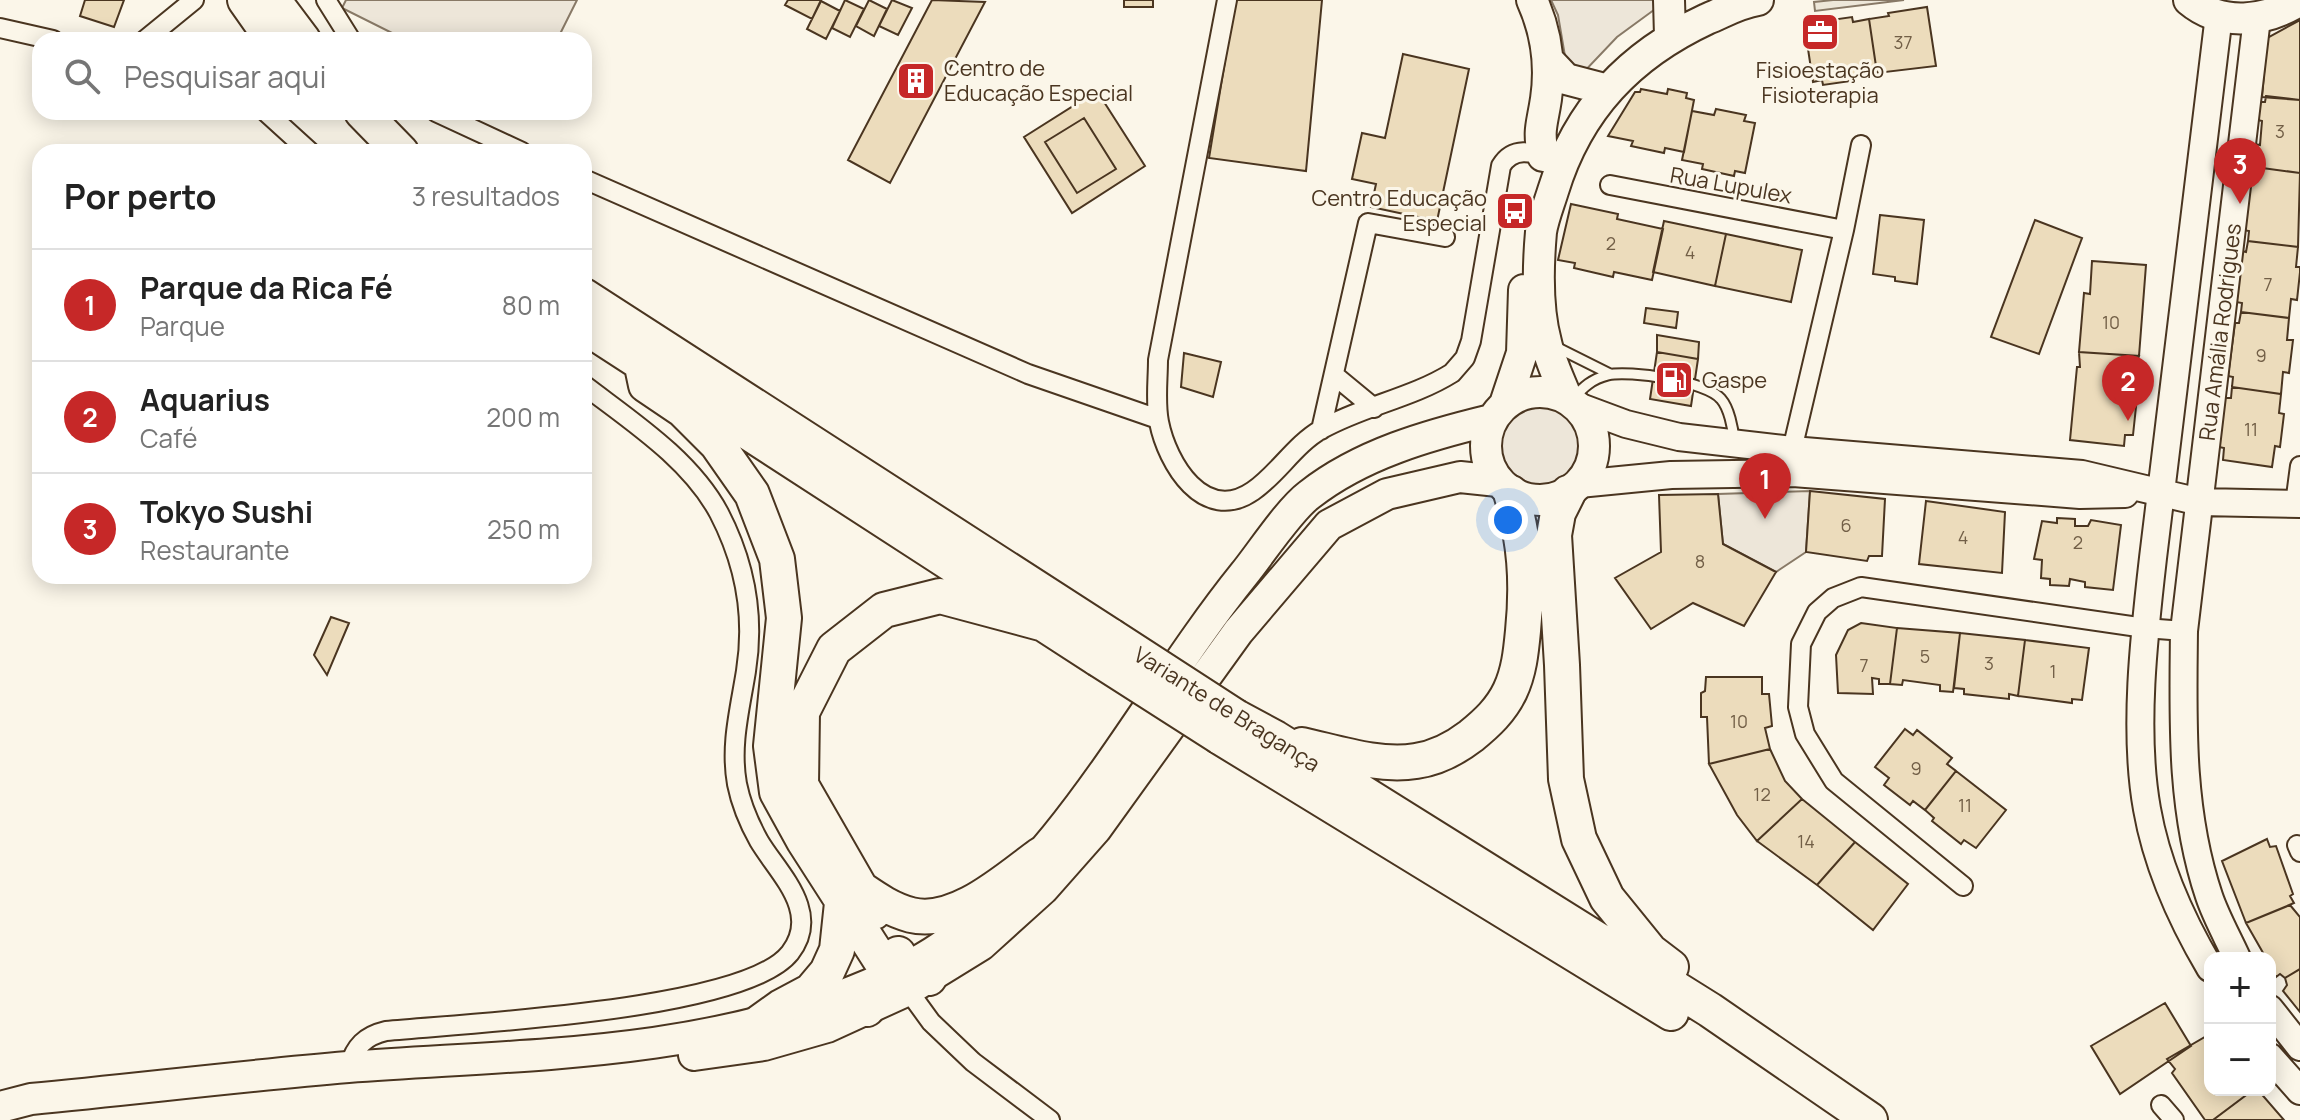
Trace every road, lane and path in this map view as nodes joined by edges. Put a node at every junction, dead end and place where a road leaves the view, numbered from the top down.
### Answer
1 (194, 0) edge
2 (245, 0) edge
3 (273, 0) edge
4 (326, 0) edge
5 (1227, 0) edge
6 (1532, 0) edge
7 (1700, 0) edge
8 (1758, 0) edge
9 (2189, 0) edge
10 (2300, 0) edge
11 (2219, 15) junction
12 (1670, 17) edge
13 (2257, 18) junction
14 (0, 28) edge
15 (155, 32) edge
16 (267, 32) edge
17 (297, 32) edge
18 (346, 32) edge
19 (32, 35) edge
20 (1548, 60) junction
21 (1598, 88) junction
22 (275, 120) edge
23 (342, 120) edge
24 (370, 120) edge
25 (453, 120) edge
26 (301, 144) edge
27 (364, 144) edge
28 (393, 144) edge
29 (505, 144) edge
30 (1861, 145) dead end
31 (1553, 159) junction
32 (592, 183) edge
33 (1610, 185) dead end
34 (1844, 230) junction
35 (1445, 237) dead end
36 (592, 301) edge
37 (592, 332) edge
38 (1546, 342) junction
39 (642, 366) junction
40 (1610, 374) junction
41 (1334, 375) junction
42 (592, 391) edge
43 (1571, 402) junction
44 (1374, 408) junction
45 (1498, 412) junction
46 (1158, 419) junction
47 (1321, 430) junction
48 (1734, 443) junction
49 (1792, 450) junction
50 (2300, 466) edge
51 (1634, 477) junction
52 (1504, 487) junction
53 (1574, 489) junction
54 (2161, 494) junction
55 (2200, 502) junction
56 (2298, 504) edge
57 (1048, 625) junction
58 (2145, 628) junction
59 (2184, 631) junction
60 (1105, 648) junction
61 (1228, 727) junction
62 (1275, 738) junction
63 (1040, 855) junction
64 (1963, 886) dead end
65 (851, 896) junction
66 (2234, 952) edge
67 (2204, 958) edge
68 (911, 980) junction
69 (867, 1009) joint
70 (1710, 1010) junction
71 (2276, 1017) edge
72 (760, 1022) junction
73 (2300, 1047) edge
74 (2276, 1064) edge
75 (349, 1067) junction
76 (2300, 1091) edge
77 (2161, 1105) dead end
78 (0, 1107) edge
79 (1050, 1120) edge
80 (1855, 1120) edge
81 (1870, 1120) edge
82 (2174, 1120) edge

1 - 15 street
2 - 16 highway
3 - 17 highway
4 - 18 street
5 - 46 street
6 - 20 main road
7 - 12 main road
8 - 12 main road
9 - 11 main road
10 - 13 main road
11 - 13 main road
11 - 54 street, Rua Amália Rodrigues
12 - 21 main road
13 - 55 street, Rua Amália Rodrigues
14 - 19 street
20 - 21 main road
20 - 31 main road
21 - 31 main road
22 - 26 street
23 - 27 highway
24 - 28 highway
25 - 29 street
30 - 34 street
31 - 38 main road
31 - 44 street
31 - 45 main road
32 - 46 street
33 - 34 street, Rua Lupulex
34 - 49 street
35 - 41 street
36 - 60 highway, Variante de Bragança
37 - 39 highway, Variante de Bragança
38 - 40 lane
38 - 43 main road
39 - 57 highway, Variante de Bragança
39 - 65 highway
40 - 43 lane
40 - 48 lane
41 - 44 street
41 - 47 street
42 - 75 street
43 - 45 main road
43 - 48 street
43 - 53 main road
44 - 47 street
45 - 52 main road
45 - 63 main road
46 - 47 street
48 - 49 street
48 - 51 street
49 - 54 street
50 - 56 street
51 - 53 street
51 - 54 street
52 - 53 main road
52 - 62 highway
52 - 68 main road
53 - 70 highway
54 - 55 street
54 - 58 street, Rua Amália Rodrigues
55 - 56 street
55 - 59 street, Rua Amália Rodrigues
57 - 60 highway, Variante de Bragança
57 - 65 highway
58 - 59 street
58 - 64 street
58 - 67 street, Rua Amália Rodrigues
59 - 66 street, Rua Amália Rodrigues
60 - 61 highway, Variante de Bragança, bridge
61 - 62 highway, Variante de Bragança
61 - 80 highway, Variante de Bragança
62 - 70 highway, Variante de Bragança
63 - 65 highway
63 - 68 main road
65 - 68 highway
65 - 72 highway
68 - 69 highway
68 - 72 main road
68 - 79 street
69 - 75 main road
70 - 81 highway, Variante de Bragança
71 - 73 street
72 - 75 main road
74 - 76 street
75 - 78 main road
77 - 82 street

